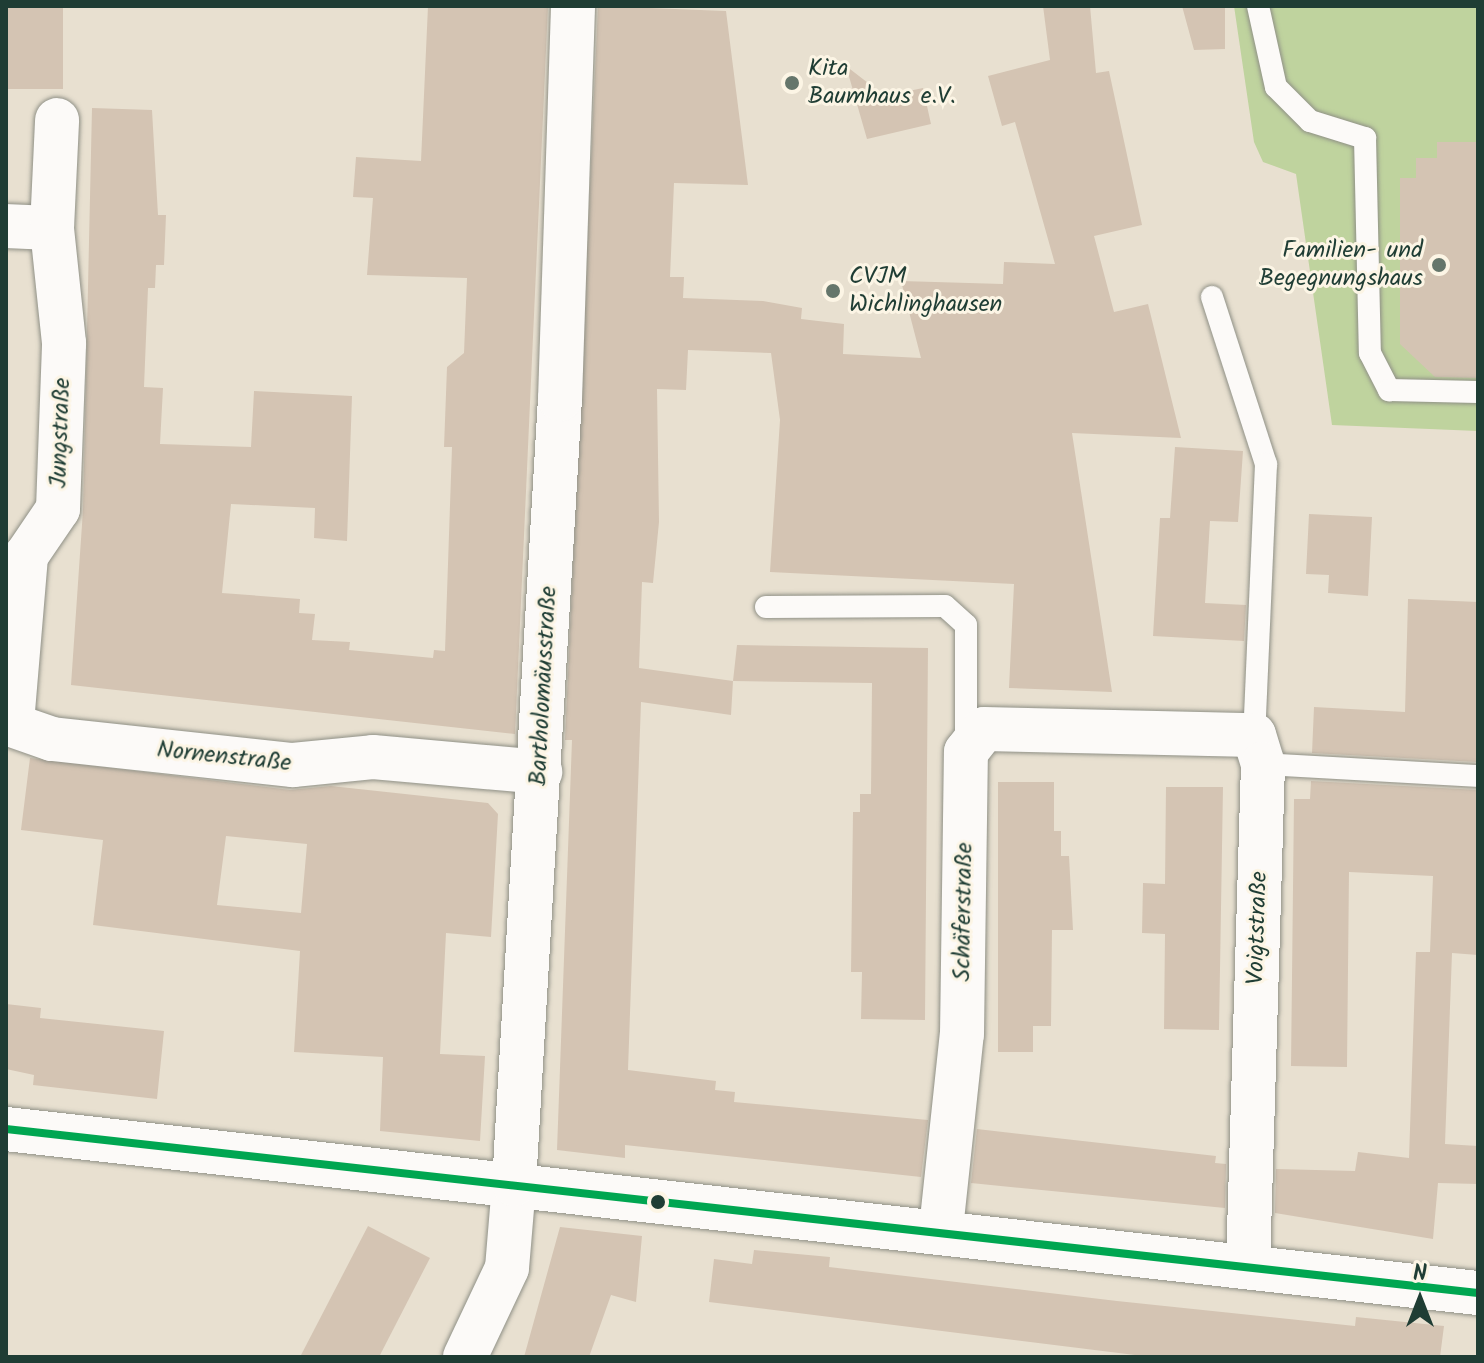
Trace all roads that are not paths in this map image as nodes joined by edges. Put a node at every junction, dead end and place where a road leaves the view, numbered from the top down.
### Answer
1 (573, 6) edge
2 (1258, 6) edge
3 (57, 120) dead end
4 (6, 226) edge
5 (52, 228) junction
6 (1212, 297) dead end
7 (1478, 392) edge
8 (766, 607) dead end
9 (9, 723) edge
10 (1259, 749) junction
11 (966, 752) junction
12 (540, 772) junction
13 (1478, 776) edge
14 (7, 1137) edge
15 (514, 1184) junction
16 (941, 1229) junction
17 (1248, 1266) junction
18 (1478, 1293) edge
19 (465, 1357) edge

1 - 12 street, Bartholomäusstraße
2 - 7 lane
3 - 5 street, Jungstraße
4 - 5 street
5 - 9 street, Jungstraße
6 - 10 lane
8 - 11 lane
9 - 12 street, Nornenstraße
10 - 11 street
10 - 13 lane
10 - 17 street, Voigtstraße
11 - 16 street, Schäferstraße
12 - 15 street, Bartholomäusstraße
14 - 15 street
15 - 16 street
15 - 19 street, Bartholomäusstraße
16 - 17 street
17 - 18 street

